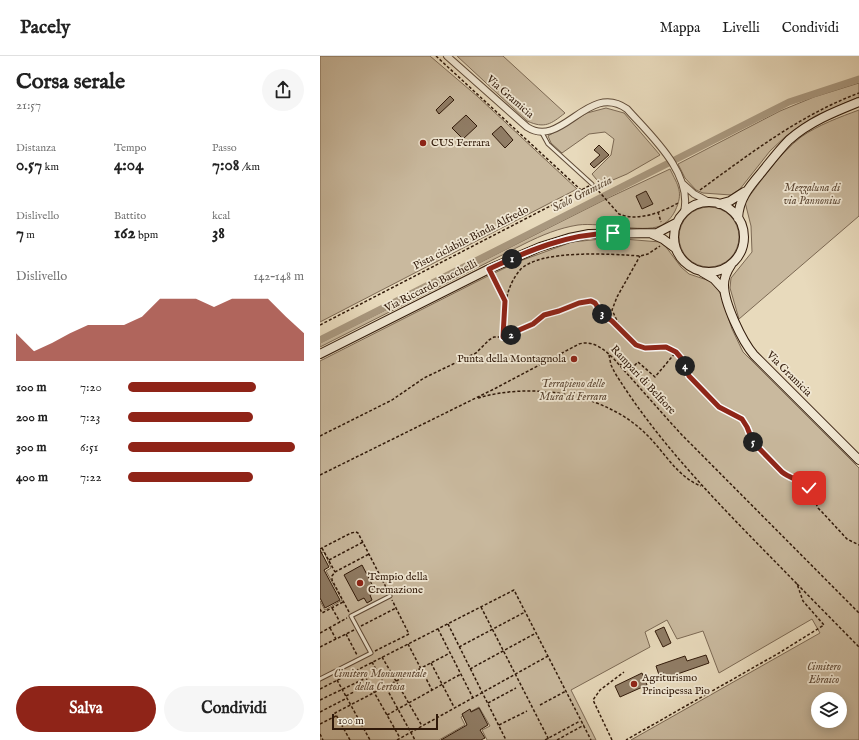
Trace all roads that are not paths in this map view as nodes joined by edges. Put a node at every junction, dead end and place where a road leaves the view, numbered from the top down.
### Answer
1 (447, 56) edge
2 (859, 102) edge
3 (542, 133) junction
4 (592, 184) dead end
5 (683, 184) junction
6 (748, 188) junction
7 (709, 202) junction
8 (719, 204) junction
9 (684, 212) junction
10 (738, 218) junction
11 (676, 223) junction
12 (649, 234) junction
13 (675, 248) junction
14 (730, 265) junction
15 (702, 272) junction
16 (724, 290) junction
17 (320, 354) edge
18 (859, 460) edge
19 (390, 596) road end
20 (320, 679) edge

1 - 3 street, Via Gramicia
2 - 6 main road
3 - 4 lane, Via Gramicia
3 - 5 street
5 - 7 street
5 - 9 street
6 - 8 main road
6 - 10 main road
7 - 8 main road
7 - 9 main road
8 - 10 main road
9 - 11 main road
10 - 14 main road, Via Gramicia
11 - 12 main road, Via Riccardo Bacchelli
11 - 13 main road
12 - 13 main road, Via Riccardo Bacchelli
12 - 17 main road, Via Riccardo Bacchelli
13 - 15 main road, Via Gramicia
14 - 15 main road
14 - 16 main road, Via Gramicia
15 - 16 main road, Via Gramicia
16 - 18 main road, Via Gramicia
19 - 20 lane

